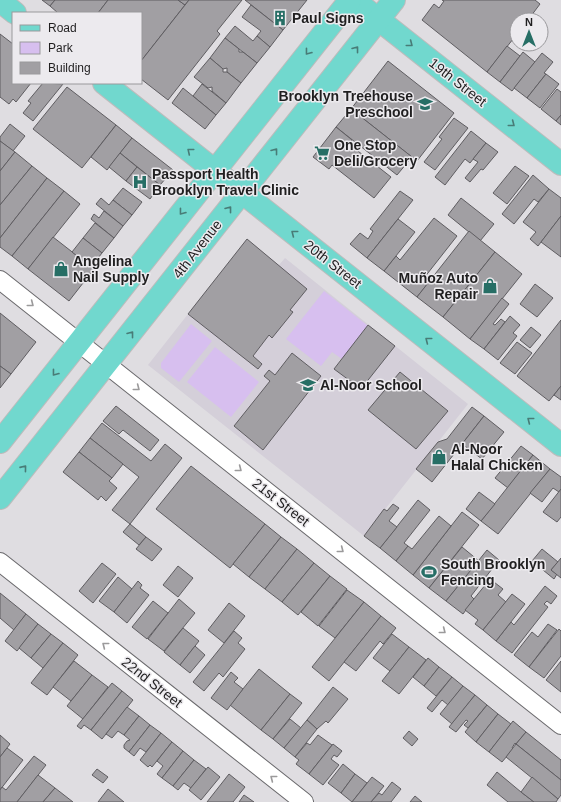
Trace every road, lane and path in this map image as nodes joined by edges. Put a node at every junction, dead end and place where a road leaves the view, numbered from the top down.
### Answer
1 (350, 0) edge
2 (354, 0) edge
3 (394, 0) edge
4 (0, 1) edge
5 (15, 12) edge
6 (379, 19) junction
7 (105, 84) edge
8 (561, 164) edge
9 (214, 171) junction
10 (242, 192) junction
11 (0, 280) edge
12 (79, 342) junction
13 (107, 364) junction
14 (0, 442) edge
15 (561, 445) edge
16 (0, 498) edge
17 (0, 562) edge
18 (561, 725) edge
19 (304, 802) edge

1 -> 9 main road
2 - 6 main road, 19th Street
3 - 6 main road, 4th Avenue
4 - 5 main road
6 -> 8 main road, 19th Street
10 -> 6 main road, 4th Avenue
9 -> 7 main road, 20th Street
9 - 10 main road, 20th Street
9 -> 12 main road
13 -> 10 main road, 4th Avenue
15 -> 10 main road, 20th Street
11 -> 12 street, 21st Street
12 - 13 street, 21st Street
12 -> 14 main road
16 -> 13 main road, 4th Avenue
13 -> 18 street, 21st Street
19 -> 17 street, 22nd Street

